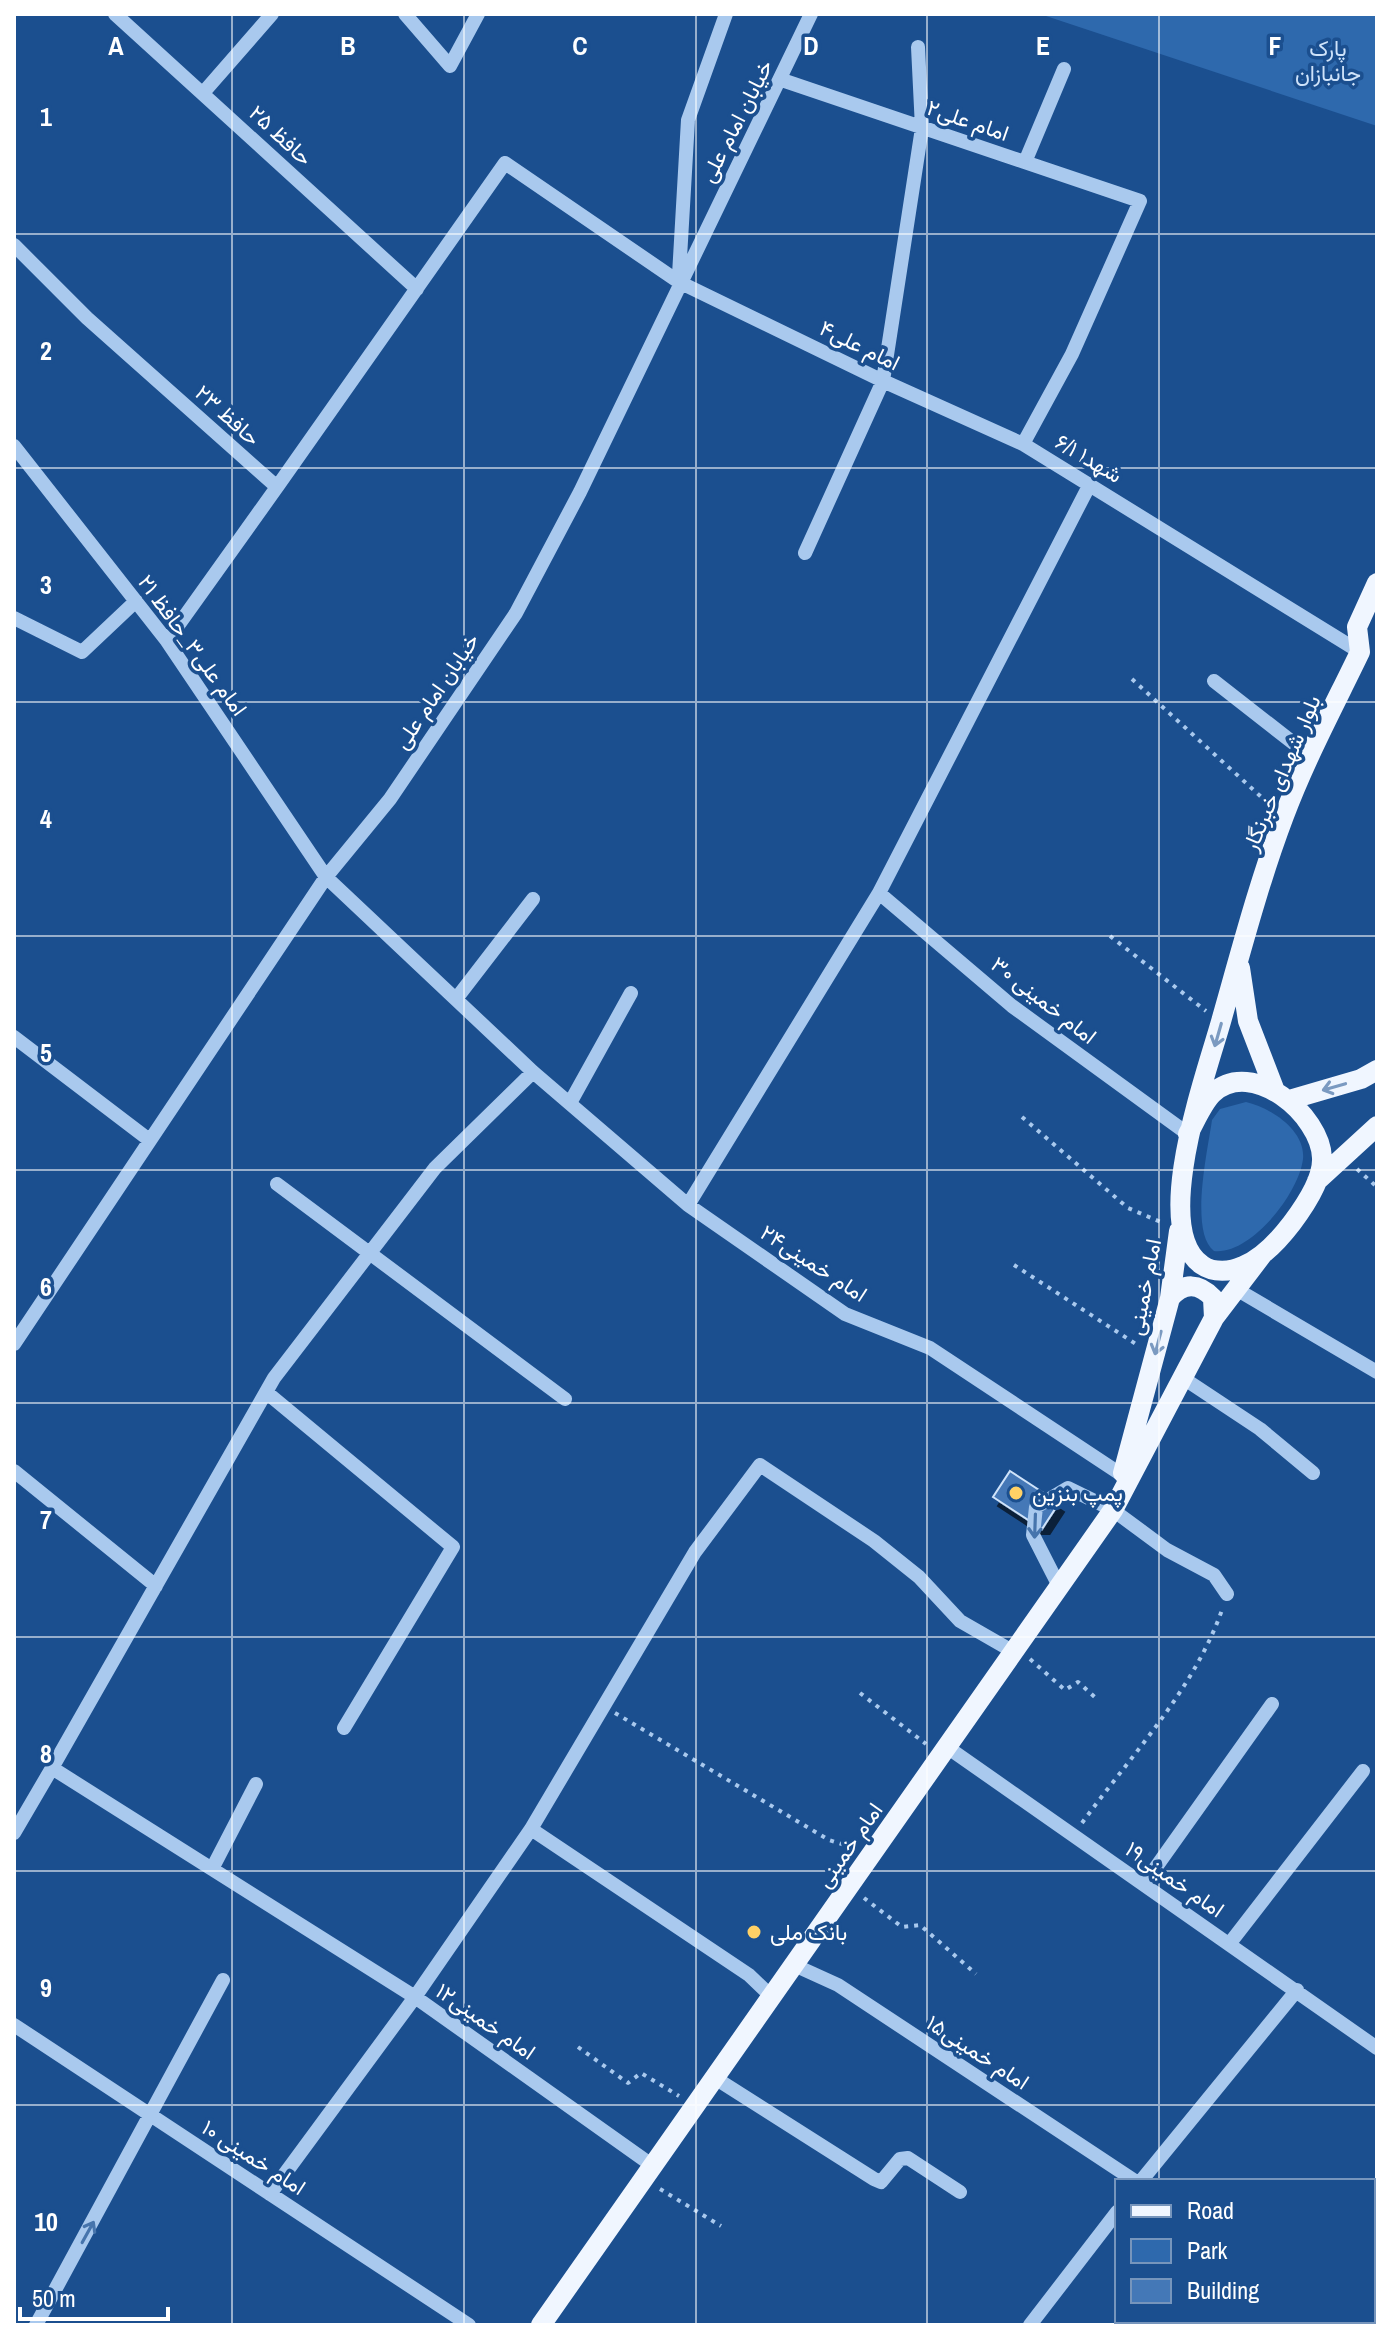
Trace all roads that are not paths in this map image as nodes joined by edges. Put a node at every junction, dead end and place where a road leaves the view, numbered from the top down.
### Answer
1 (115, 14) edge
2 (272, 14) edge
3 (405, 14) edge
4 (478, 14) edge
5 (726, 14) edge
6 (811, 14) edge
7 (918, 47) dead end
8 (1064, 69) dead end
9 (782, 80) junction
10 (203, 93) junction
11 (922, 128) junction
12 (1025, 162) junction
13 (1140, 201) joint
14 (14, 245) edge
15 (679, 282) junction
16 (417, 289) junction
17 (883, 381) junction
18 (1023, 444) junction
19 (14, 446) edge
20 (1090, 484) junction
21 (277, 487) junction
22 (805, 553) dead end
23 (1377, 583) edge
24 (136, 601) junction
25 (14, 618) edge
26 (167, 641) junction
27 (1368, 647) edge
28 (1214, 681) dead end
29 (1310, 756) junction
30 (326, 877) junction
31 (879, 893) junction
32 (533, 899) dead end
33 (1238, 960) junction
34 (631, 993) dead end
35 (456, 999) junction
36 (14, 1037) edge
37 (1377, 1070) edge
38 (533, 1072) junction
39 (1282, 1096) junction
40 (570, 1103) junction
41 (1377, 1126) edge
42 (1188, 1134) junction
43 (148, 1139) junction
44 (277, 1184) dead end
45 (1314, 1184) junction
46 (688, 1205) junction
47 (1180, 1221) junction
48 (371, 1252) junction
49 (1262, 1255) junction
50 (1236, 1289) junction
51 (1170, 1298) junction
52 (1214, 1318) junction
53 (14, 1344) edge
54 (1377, 1372) edge
55 (1183, 1378) junction
56 (266, 1392) junction
57 (565, 1399) dead end
58 (14, 1471) edge
59 (1313, 1473) dead end
60 (1122, 1475) junction
61 (1113, 1510) junction
62 (156, 1586) junction
63 (1059, 1586) junction
64 (1227, 1594) road end
65 (1015, 1649) junction
66 (1272, 1704) dead end
67 (344, 1728) dead end
68 (944, 1751) junction
69 (52, 1768) junction
70 (1363, 1771) dead end
71 (256, 1784) dead end
72 (531, 1829) junction
73 (14, 1833) edge
74 (212, 1869) junction
75 (1144, 1884) junction
76 (1230, 1943) junction
77 (794, 1965) junction
78 (223, 1980) dead end
79 (1297, 1990) junction
80 (415, 1997) junction
81 (772, 1997) junction
82 (14, 2025) edge
83 (1377, 2048) edge
84 (715, 2078) junction
85 (152, 2116) junction
86 (649, 2172) junction
87 (1135, 2179) edge
88 (1140, 2179) edge
89 (960, 2192) dead end
90 (270, 2194) junction
91 (1115, 2215) edge
92 (36, 2325) edge
93 (469, 2325) edge
94 (541, 2325) edge
95 (1030, 2325) edge

1 - 10 street, حافظ ۲۵
2 - 10 street
3 - 4 street
5 - 15 street
6 - 9 street, خیابان امام علی
7 - 11 street
8 - 12 street
9 - 11 street, امام علی۲
9 - 15 street, خیابان امام علی
10 - 16 street, حافظ ۲۵
11 - 12 street, امام علی۲
11 - 17 street
12 - 13 street, امام علی۲
13 - 18 street, شهد۱ ۶/۱
14 - 21 street, حافظ ۲۳
15 - 16 street, امام علی۴
15 - 17 street, امام علی۴
15 - 30 street, خیابان امام علی
16 - 21 street
17 - 18 street, امام علی۴
17 - 22 street
18 - 20 street, شهد۱ ۶/۱
19 - 24 street, امام علی۳_حافظ ۲۱
20 - 27 street, شهد۱ ۶/۱
20 - 31 street
21 - 26 street
23 - 27 main road
24 - 25 street
24 - 26 street, امام علی۳_حافظ ۲۱
26 - 30 street, امام علی۳_حافظ ۲۱
27 - 29 main road, بلوار شهدای خبرنگار
28 - 29 street
29 - 33 main road, بلوار شهدای خبرنگار
30 - 35 street, امام علی۳_حافظ ۲۱
30 - 43 street, خیابان امام علی
31 - 42 street, امام خمینی ۳۰
31 - 46 street
32 - 35 street
33 - 39 main road, بلوار شهدای خبرنگار
33 -> 42 main road, بلوار شهدای خبرنگار
34 - 40 street
35 - 38 street, امام خمینی۲۴
36 - 43 street
37 -> 39 main road
38 - 40 street, امام خمینی۲۴
38 - 48 street
39 - 42 main road
39 - 45 main road
40 - 46 street, امام خمینی۲۴
41 - 45 main road
42 - 47 main road
43 - 53 street, خیابان امام علی
44 - 48 street
45 - 49 main road
46 - 60 street, امام خمینی۲۴
47 - 49 main road
47 - 51 main road, امام خمینی
48 - 56 street
48 - 57 street
49 - 50 main road, امام خمینی
50 - 52 main road, امام خمینی
50 - 54 street
51 - 52 main road
51 -> 60 main road, امام خمینی
52 - 55 main road, امام خمینی
55 - 59 street
55 - 61 main road, امام خمینی
56 - 62 street
56 - 67 street
58 - 62 street
60 - 61 main road, امام خمینی
61 - 63 main road, امام خمینی
61 -> 63 street
61 - 64 street
62 - 69 street
63 - 65 main road, امام خمینی
65 - 68 main road, امام خمینی
65 - 72 street
66 - 75 street
68 - 75 street, امام خمینی۱۹
68 - 77 main road, امام خمینی
69 - 73 street
69 - 74 street
70 - 76 street
71 - 74 street
72 - 80 street
72 - 81 street
74 - 80 street
75 - 76 street, امام خمینی۱۹
76 - 79 street, امام خمینی۱۹
77 - 81 main road, امام خمینی
77 - 87 street, امام خمینی۱۵
78 - 85 street
79 - 83 street, امام خمینی۱۹
79 - 88 street
80 - 86 street, امام خمینی۱۲
80 - 90 street, امام خمینی۱۲
81 - 84 main road, امام خمینی
82 - 85 street, امام خمینی ۱۰
84 - 86 main road, امام خمینی
84 - 89 street
85 - 90 street, امام خمینی ۱۰
92 -> 85 street
86 - 94 main road, امام خمینی
90 - 93 street, امام خمینی ۱۰
91 - 95 street

